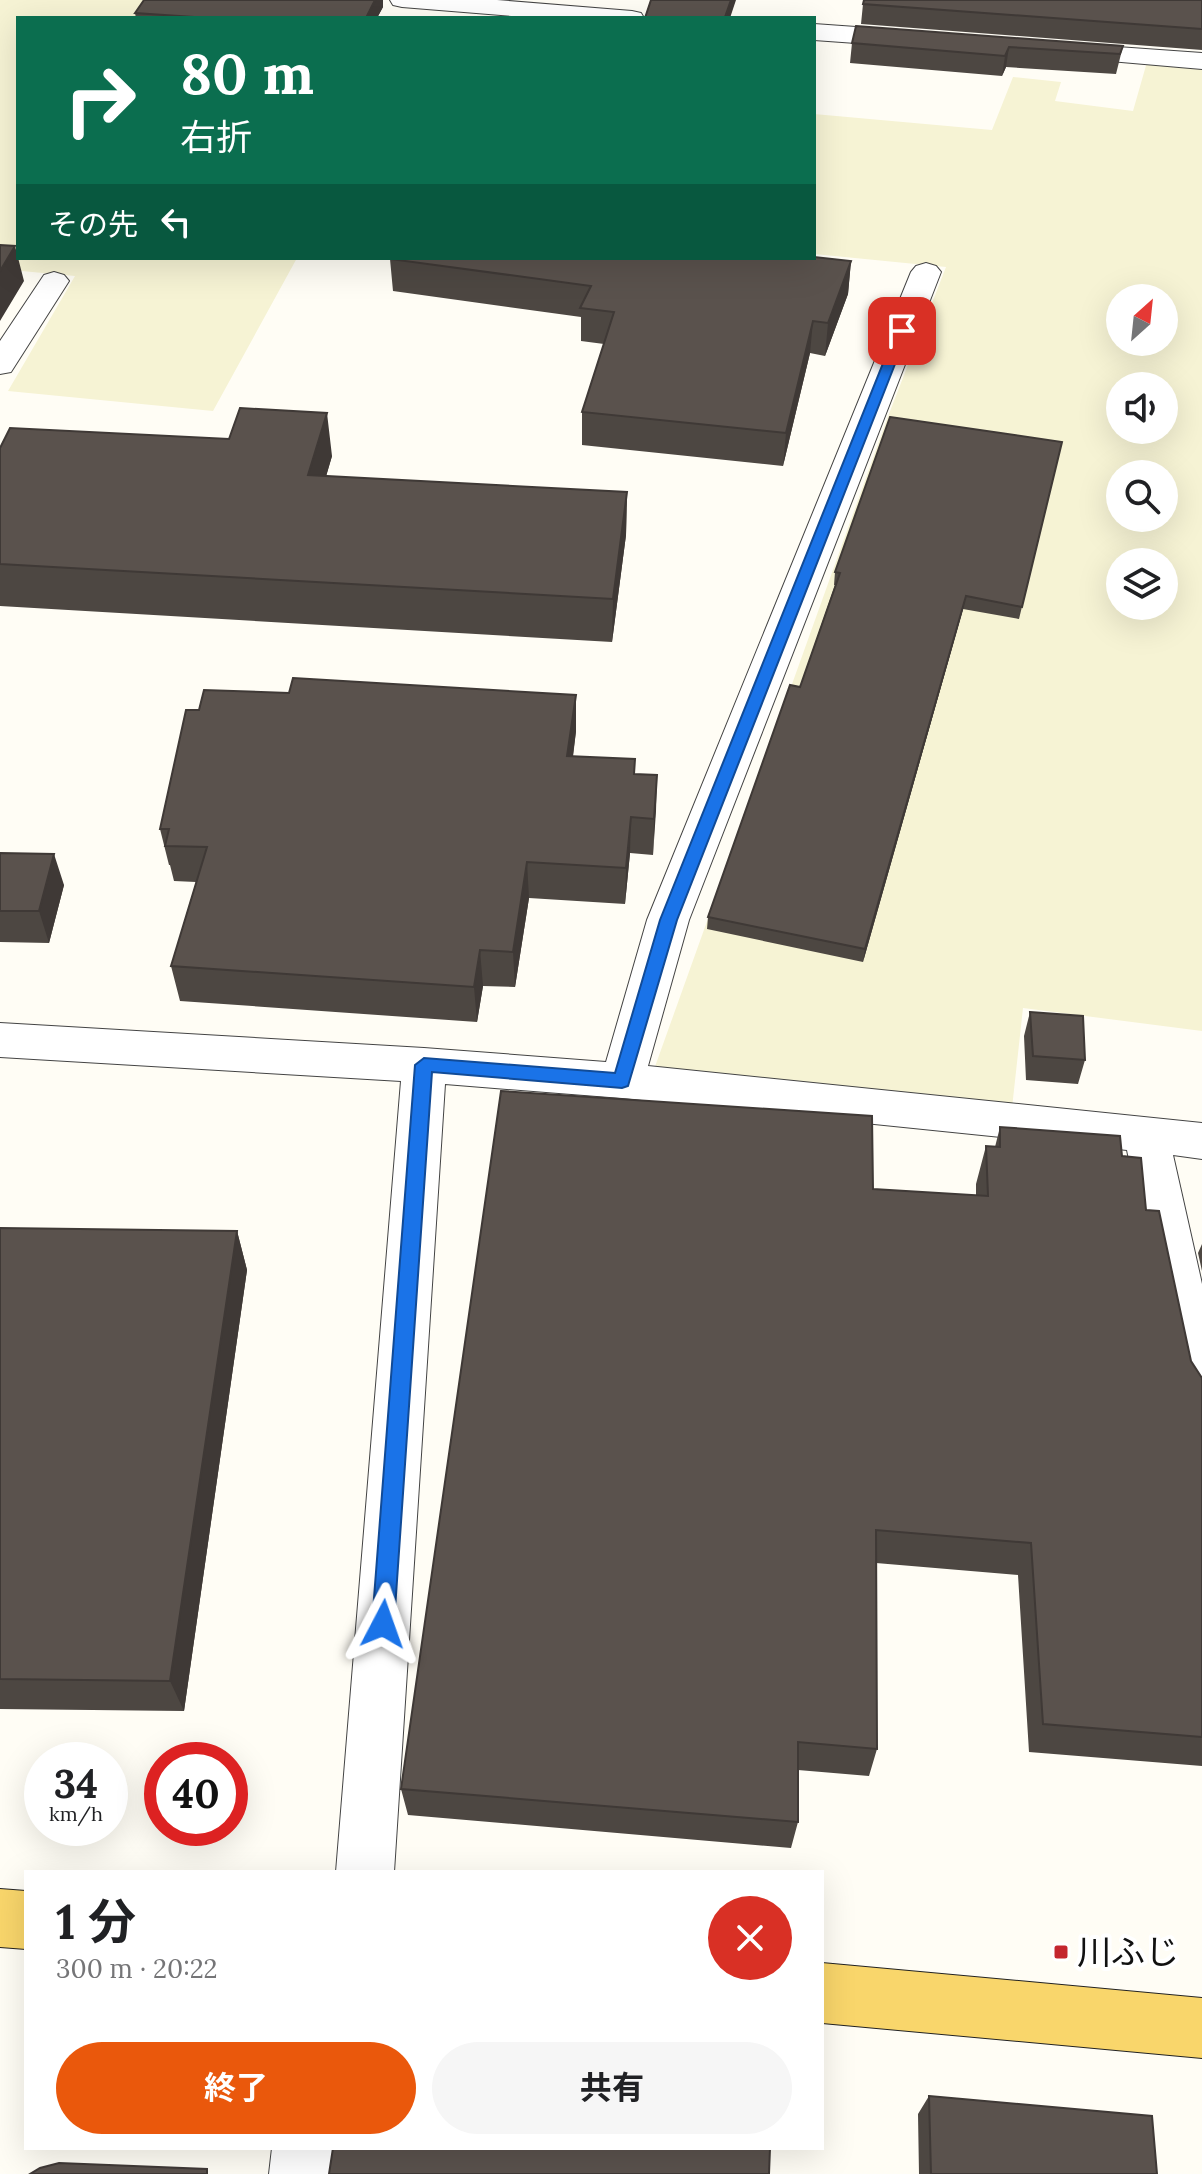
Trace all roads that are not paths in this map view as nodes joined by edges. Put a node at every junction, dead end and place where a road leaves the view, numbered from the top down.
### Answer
1 (402, 0) edge
2 (534, 14) edge
3 (583, 16) edge
4 (816, 32) edge
5 (938, 41) edge
6 (1031, 48) edge
7 (1202, 61) edge
8 (926, 272) dead end
9 (54, 281) dead end
10 (0, 365) edge
11 (0, 1040) edge
12 (424, 1065) junction
13 (622, 1081) junction
14 (1146, 1134) junction
15 (1202, 1141) edge
16 (1202, 1394) edge
17 (365, 1870) edge
18 (0, 1918) edge
19 (24, 1920) edge
20 (824, 1993) edge
21 (1202, 2028) edge
22 (303, 2150) edge
23 (301, 2174) edge

1 - 2 street
2 - 3 street
4 - 5 street
6 - 7 street
8 - 13 street
9 - 10 street
11 - 12 street
12 - 13 street
12 - 17 street
13 - 14 street
14 - 15 street
14 - 16 street
18 - 19 main road
20 - 21 main road
22 - 23 street

